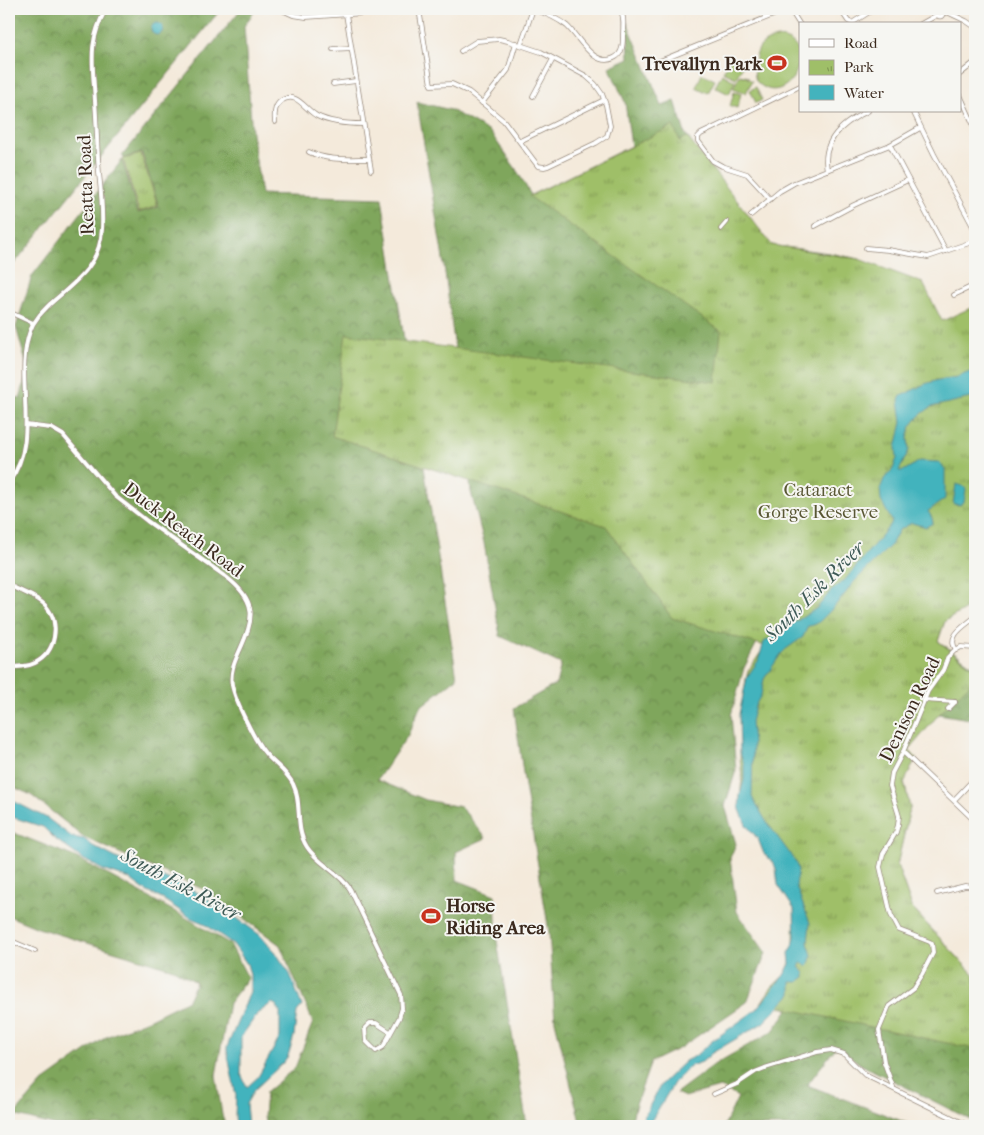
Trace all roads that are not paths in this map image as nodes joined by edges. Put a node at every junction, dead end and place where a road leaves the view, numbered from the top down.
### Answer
1 (106, 9) edge
2 (280, 9) edge
3 (418, 9) edge
4 (423, 9) edge
5 (533, 9) edge
6 (622, 9) edge
7 (789, 9) edge
8 (840, 9) edge
9 (874, 9) edge
10 (958, 9) edge
11 (941, 12) edge
12 (346, 14) junction
13 (849, 22) edge
14 (855, 22) edge
15 (925, 22) edge
16 (799, 24) edge
17 (975, 27) edge
18 (516, 43) junction
19 (522, 44) junction
20 (351, 48) junction
21 (333, 50) dead end
22 (461, 51) dead end
23 (553, 59) junction
24 (975, 62) edge
25 (650, 64) dead end
26 (962, 72) edge
27 (356, 81) junction
28 (333, 84) dead end
29 (799, 86) edge
30 (533, 96) dead end
31 (604, 100) junction
32 (962, 100) edge
33 (482, 103) junction
34 (866, 112) edge
35 (913, 112) edge
36 (275, 122) dead end
37 (363, 124) junction
38 (920, 128) junction
39 (975, 128) edge
40 (520, 141) junction
41 (890, 146) junction
42 (310, 152) dead end
43 (368, 159) junction
44 (371, 170) dead end
45 (826, 170) junction
46 (908, 180) junction
47 (770, 198) junction
48 (751, 215) dead end
49 (727, 222) dead end
50 (815, 226) dead end
51 (721, 229) dead end
52 (975, 230) edge
53 (975, 241) edge
54 (866, 248) dead end
55 (946, 251) junction
56 (975, 285) edge
57 (954, 295) dead end
58 (9, 312) edge
59 (33, 323) junction
60 (26, 425) junction
61 (9, 482) edge
62 (9, 585) edge
63 (975, 617) edge
64 (975, 648) edge
65 (956, 650) junction
66 (9, 667) edge
67 (924, 700) junction
68 (948, 708) dead end
69 (906, 743) junction
70 (903, 752) junction
71 (910, 756) junction
72 (975, 778) edge
73 (954, 800) junction
74 (975, 821) edge
75 (975, 887) edge
76 (937, 893) dead end
77 (9, 940) edge
78 (35, 951) dead end
79 (390, 1032) junction
80 (889, 1079) junction
81 (879, 1082) junction
82 (893, 1087) junction
83 (714, 1094) dead end
84 (969, 1126) edge

1 - 59 street, Reatta Road
2 - 12 street
3 - 4 street
3 - 12 street
3 - 33 street
5 - 6 street
5 - 19 street
7 - 16 street
7 - 25 street
8 - 13 street
9 - 14 street
10 - 11 street
11 - 15 street
11 - 17 street
12 - 20 street
18 - 19 street
18 - 22 street
18 - 33 street
19 - 23 street
20 - 21 street
20 - 27 street
23 - 30 street
23 - 31 street
24 - 26 street
27 - 28 street
27 - 37 street
29 - 47 street
31 - 40 street
31 - 40 street
32 - 39 street
33 - 40 street
34 - 45 street
35 - 38 street
36 - 37 street
37 - 43 street
38 - 41 street
38 - 52 street
41 - 45 street
41 - 46 street
42 - 43 street
43 - 44 street
45 - 47 street
46 - 50 street
46 - 55 street
47 - 48 street
49 - 51 street
53 - 55 street
54 - 55 street
56 - 57 street
58 - 59 street
59 - 60 street, Reatta Road
60 - 61 street, Reatta Road
60 - 79 street, Duck Reach Road
62 - 66 street
63 - 65 street
64 - 65 street, Denison Road
65 - 67 street, Denison Road
67 - 68 street
67 - 69 street, Denison Road
69 - 70 street, Denison Road
69 - 71 street
70 - 71 street
70 - 80 street, Denison Road
71 - 73 street
72 - 73 street
73 - 74 street
75 - 76 street
77 - 78 street
79 - 79 street, Duck Reach Road
80 - 81 street
80 - 82 street, Denison Road
81 - 82 street
81 - 83 street
82 - 84 street

